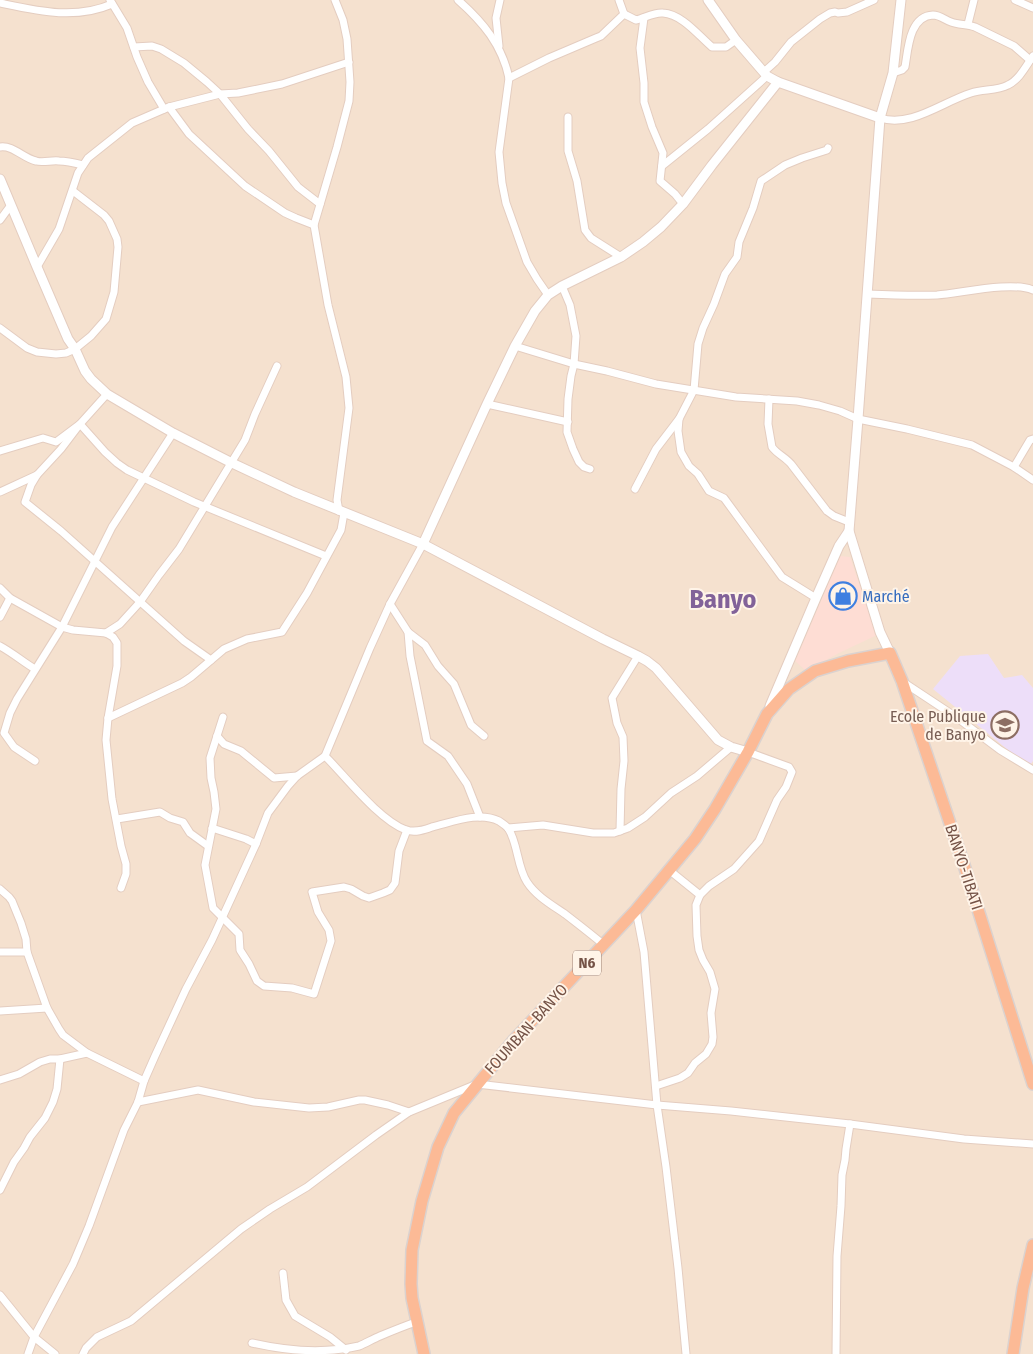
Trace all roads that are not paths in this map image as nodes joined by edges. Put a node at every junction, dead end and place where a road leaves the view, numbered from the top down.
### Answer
1 (335, 0) edge
2 (458, 0) edge
3 (500, 0) edge
4 (619, 0) edge
5 (708, 0) edge
6 (874, 0) edge
7 (901, 0) edge
8 (974, 0) edge
9 (1015, 0) edge
10 (111, 2) edge
11 (0, 4) edge
12 (1033, 8) edge
13 (624, 14) junction
14 (644, 18) junction
15 (968, 24) junction
16 (736, 40) junction
17 (134, 47) junction
18 (499, 52) junction
19 (1032, 58) edge
20 (349, 62) junction
21 (894, 73) junction
22 (765, 74) junction
23 (509, 78) junction
24 (778, 82) junction
25 (220, 94) junction
26 (167, 108) junction
27 (568, 117) dead end
28 (880, 118) junction
29 (0, 146) edge
30 (828, 148) dead end
31 (83, 165) junction
32 (662, 166) junction
33 (0, 179) edge
34 (73, 191) junction
35 (320, 204) junction
36 (682, 204) junction
37 (11, 205) junction
38 (0, 220) edge
39 (314, 225) junction
40 (621, 257) junction
41 (37, 267) junction
42 (562, 286) junction
43 (1033, 290) edge
44 (867, 294) junction
45 (548, 295) junction
46 (0, 328) edge
47 (515, 346) junction
48 (75, 349) junction
49 (574, 364) junction
50 (277, 366) dead end
51 (694, 390) junction
52 (107, 394) junction
53 (769, 399) junction
54 (487, 404) junction
55 (679, 419) junction
56 (858, 419) junction
57 (568, 422) junction
58 (80, 424) junction
59 (173, 433) junction
60 (1033, 439) edge
61 (0, 451) edge
62 (232, 463) junction
63 (1014, 467) junction
64 (590, 469) dead end
65 (37, 475) junction
66 (144, 479) junction
67 (1033, 480) edge
68 (635, 489) dead end
69 (0, 492) edge
70 (205, 506) junction
71 (341, 512) junction
72 (849, 527) junction
73 (423, 544) junction
74 (326, 556) junction
75 (94, 562) junction
76 (0, 588) edge
77 (10, 598) junction
78 (816, 598) junction
79 (140, 602) junction
80 (390, 604) junction
81 (0, 617) edge
82 (62, 627) junction
83 (408, 632) junction
84 (106, 633) junction
85 (0, 646) edge
86 (890, 652) junction
87 (638, 656) junction
88 (211, 660) junction
89 (36, 670) junction
90 (902, 681) junction
91 (767, 714) junction
92 (222, 717) dead end
93 (108, 718) junction
94 (217, 736) junction
95 (484, 736) dead end
96 (731, 747) junction
97 (748, 752) junction
98 (325, 756) junction
99 (34, 761) dead end
100 (1033, 770) edge
101 (297, 776) junction
102 (480, 817) junction
103 (117, 819) junction
104 (212, 828) junction
105 (508, 828) junction
106 (407, 830) junction
107 (620, 831) junction
108 (256, 844) junction
109 (208, 846) junction
110 (669, 870) junction
111 (121, 888) dead end
112 (0, 889) edge
113 (700, 895) junction
114 (636, 910) junction
115 (222, 918) junction
116 (604, 945) junction
117 (0, 952) edge
118 (27, 952) junction
119 (47, 1008) junction
120 (0, 1011) edge
121 (86, 1054) junction
122 (60, 1059) junction
123 (0, 1080) edge
124 (144, 1081) junction
125 (477, 1084) junction
126 (1033, 1084) edge
127 (656, 1086) junction
128 (138, 1102) junction
129 (657, 1105) junction
130 (409, 1112) junction
131 (850, 1124) junction
132 (1033, 1144) edge
133 (0, 1190) edge
134 (1033, 1245) edge
135 (283, 1273) dead end
136 (0, 1296) edge
137 (416, 1322) junction
138 (34, 1337) junction
139 (252, 1343) dead end
140 (346, 1350) junction
141 (28, 1354) edge
142 (55, 1354) edge
143 (83, 1354) edge
144 (424, 1354) edge
145 (686, 1354) edge
146 (836, 1354) edge
147 (1013, 1354) edge

1 - 20 street
2 - 18 street
3 - 18 street
4 - 13 street
5 - 16 street
6 - 22 street
7 - 21 street
8 - 15 street
9 - 12 street
10 - 11 street
10 - 17 street
13 - 14 street
13 - 23 street
14 - 16 street
14 - 32 street
15 - 19 street
15 - 21 street
16 - 22 street
17 - 25 street
17 - 26 street
18 - 23 street
19 - 28 street
20 - 25 street
20 - 35 street
21 - 28 street
22 - 24 street
22 - 32 street
23 - 45 street
24 - 28 street
24 - 36 street
25 - 26 street
25 - 35 street
26 - 31 street
26 - 39 street
27 - 40 street
28 - 44 street
29 - 31 street
30 - 51 street
31 - 34 street
32 - 36 street
33 - 37 street
34 - 41 street
34 - 48 street
35 - 39 street
36 - 40 street
37 - 38 street
37 - 41 street
39 - 71 street
40 - 42 street
41 - 48 street
42 - 45 street
42 - 49 street
43 - 44 street
44 - 56 street
45 - 47 street
46 - 48 street
47 - 49 street
47 - 54 street
48 - 52 street
49 - 51 street
49 - 57 street
50 - 62 street
51 - 53 street
51 - 55 street
52 - 58 street
52 - 59 street
53 - 56 street
53 - 72 street
54 - 57 street
54 - 73 street
55 - 68 street
55 - 78 street
56 - 63 street
56 - 72 street
57 - 64 street
58 - 61 street
58 - 65 street
58 - 66 street
59 - 62 street
59 - 66 street
60 - 63 street
62 - 70 street
62 - 71 street
63 - 67 street
65 - 69 street
65 - 75 street
66 - 70 street
66 - 75 street
70 - 74 street
70 - 79 street
71 - 73 street
71 - 74 street
72 - 78 street
72 - 86 street
73 - 80 street
73 - 87 street
74 - 88 street
75 - 79 street
75 - 82 street
76 - 77 street
77 - 81 street
77 - 82 street
78 - 91 street
79 - 84 street
79 - 88 street
80 - 83 street
80 - 98 street
82 - 84 street
82 - 89 street
83 - 95 street
83 - 102 street
84 - 93 street
85 - 89 street
86 - 90 highway, BANYO-TIBATI
86 - 91 highway, FOUMBAN-BANYO / N6
87 - 96 street
87 - 107 street
88 - 93 street
89 - 99 street
90 - 100 street
90 - 126 highway, BANYO-TIBATI
91 - 97 highway, FOUMBAN-BANYO / N6
92 - 94 street
93 - 103 street
94 - 101 street
94 - 104 street
96 - 97 street
96 - 107 street
97 - 110 highway, FOUMBAN-BANYO / N6
97 - 113 street
98 - 101 street
98 - 106 street
101 - 108 street
102 - 105 street
102 - 106 street
103 - 109 street
103 - 111 street
104 - 108 street
104 - 109 street
105 - 107 street
105 - 116 street
106 - 115 street
108 - 115 street
109 - 115 street
110 - 113 street
110 - 114 highway, FOUMBAN-BANYO / N6
112 - 118 street
113 - 127 street
114 - 116 highway, FOUMBAN-BANYO / N6
114 - 127 street
115 - 124 street
116 - 125 highway, FOUMBAN-BANYO / N6
117 - 118 street
118 - 119 street
119 - 120 street
119 - 121 street
121 - 122 street
121 - 124 street
122 - 123 street
122 - 133 street
124 - 128 street
125 - 129 street
125 - 130 street
125 - 137 highway, FOUMBAN-BANYO / N6
127 - 129 street
128 - 130 street
128 - 138 street
129 - 131 street
129 - 145 street
130 - 143 street
131 - 132 street
131 - 146 street
134 - 147 highway
135 - 140 street
136 - 138 street
137 - 140 street
137 - 144 highway, FOUMBAN-BANYO / N6
138 - 141 street
138 - 142 street
139 - 140 street

